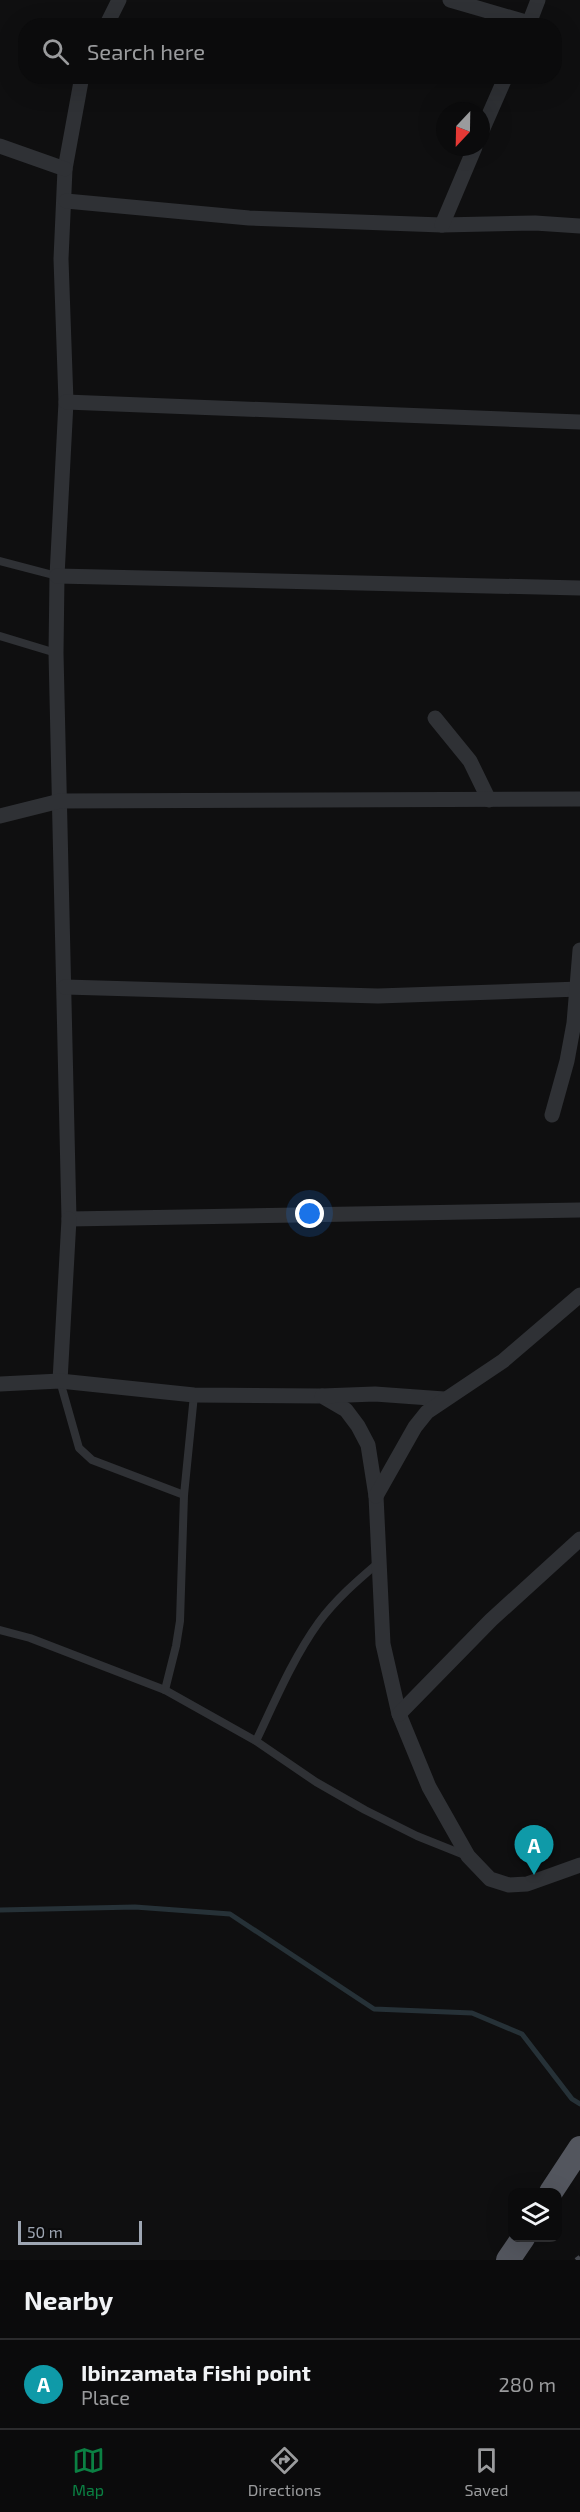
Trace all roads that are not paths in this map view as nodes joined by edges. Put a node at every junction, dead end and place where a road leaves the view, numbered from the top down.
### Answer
1 (119, 0) edge
2 (450, 0) edge
3 (538, 0) edge
4 (110, 18) edge
5 (508, 18) edge
6 (530, 18) edge
7 (81, 84) edge
8 (503, 84) edge
9 (490, 113) edge
10 (0, 146) edge
11 (471, 156) edge
12 (65, 170) junction
13 (66, 201) junction
14 (442, 225) junction
15 (580, 226) edge
16 (66, 402) junction
17 (580, 422) edge
18 (0, 561) edge
19 (57, 576) junction
20 (580, 588) edge
21 (0, 636) edge
22 (56, 653) junction
23 (435, 718) dead end
24 (489, 800) junction
25 (580, 800) edge
26 (60, 801) junction
27 (0, 816) edge
28 (580, 950) edge
29 (65, 987) junction
30 (578, 989) edge
31 (552, 1115) dead end
32 (580, 1210) edge
33 (69, 1219) junction
34 (580, 1295) edge
35 (60, 1381) junction
36 (0, 1384) edge
37 (194, 1395) junction
38 (322, 1396) junction
39 (444, 1399) junction
40 (184, 1495) junction
41 (376, 1496) junction
42 (580, 1539) edge
43 (378, 1563) junction
44 (0, 1630) edge
45 (165, 1690) junction
46 (399, 1714) junction
47 (256, 1741) junction
48 (468, 1856) junction
49 (580, 1865) edge
50 (580, 2148) edge
51 (554, 2188) edge
52 (520, 2242) edge
53 (508, 2260) edge

1 - 4 street
2 - 5 street
3 - 6 street
7 - 12 street
8 - 9 street
10 - 12 street
11 - 14 street
12 - 13 street
13 - 14 street
13 - 16 street
14 - 15 street
16 - 17 street
16 - 19 street
18 - 19 lane
19 - 20 street
19 - 22 street
21 - 22 lane
22 - 26 street
23 - 24 street
24 - 25 street
24 - 26 street
26 - 27 street
26 - 29 street
28 - 30 street
29 - 30 street
29 - 33 street
30 - 31 street
32 - 33 street
33 - 35 street
34 - 39 street
35 - 36 street
35 - 37 street
35 - 40 lane
37 - 38 street
37 - 40 lane
38 - 39 street
38 - 41 street
39 - 41 street
40 - 45 lane
41 - 43 street
42 - 46 street
43 - 46 street
43 - 47 lane
44 - 45 lane
45 - 47 lane
46 - 48 street
47 - 48 lane
48 - 49 street
50 - 51 highway
52 - 53 highway

